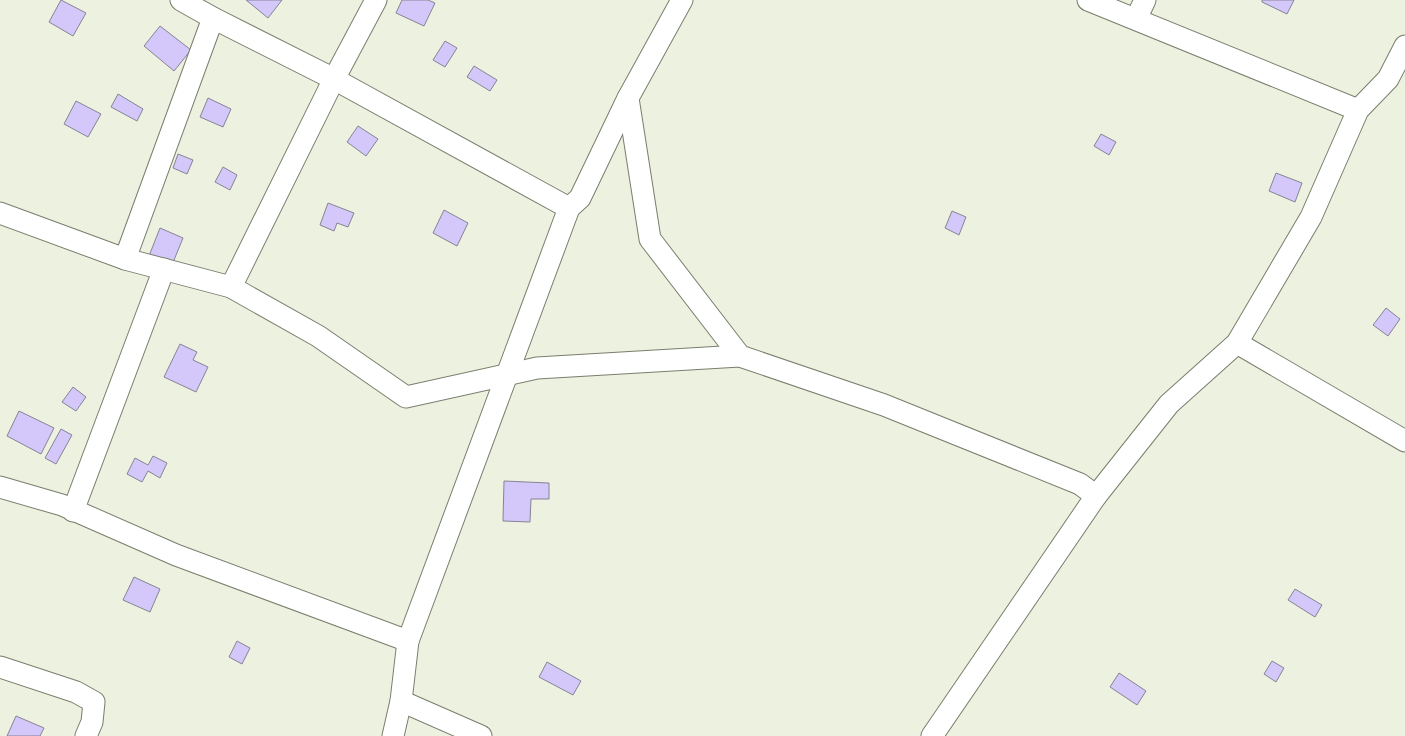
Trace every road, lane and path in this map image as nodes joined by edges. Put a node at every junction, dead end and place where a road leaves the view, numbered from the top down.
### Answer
1 (181, 0) edge
2 (376, 0) edge
3 (682, 0) edge
4 (1088, 0) edge
5 (1145, 0) edge
6 (213, 18) junction
7 (1136, 19) junction
8 (1405, 46) edge
9 (334, 79) junction
10 (628, 98) junction
11 (1358, 110) junction
12 (569, 208) junction
13 (0, 213) edge
14 (125, 259) junction
15 (164, 269) junction
16 (231, 287) junction
17 (1237, 343) junction
18 (740, 356) junction
19 (507, 374) junction
20 (1405, 441) edge
21 (0, 487) edge
22 (1096, 496) junction
23 (74, 511) junction
24 (408, 641) junction
25 (0, 667) edge
26 (401, 701) junction
27 (86, 736) edge
28 (393, 736) edge
29 (481, 736) edge
30 (932, 736) edge

1 - 6 street
2 - 9 street
3 - 10 street
4 - 7 street
5 - 7 street
6 - 9 street
6 - 14 street
7 - 11 street
8 - 11 street
9 - 12 street
9 - 16 street
10 - 12 street
10 - 18 street
11 - 17 street
12 - 19 street
13 - 14 street
14 - 15 street
15 - 16 street
15 - 23 street
16 - 19 street
17 - 20 street
17 - 22 street
18 - 19 street
18 - 22 street
19 - 24 street
21 - 23 street
22 - 30 street
23 - 24 street
24 - 26 street
25 - 27 street
26 - 28 street
26 - 29 street

